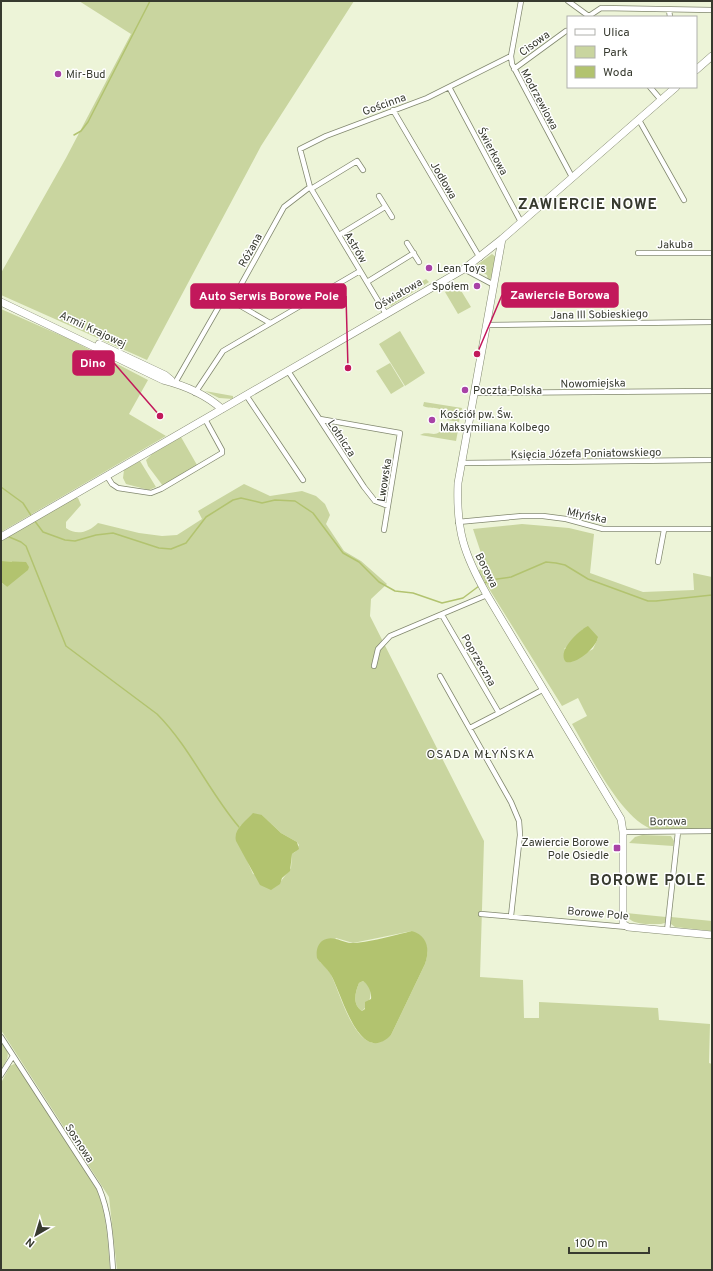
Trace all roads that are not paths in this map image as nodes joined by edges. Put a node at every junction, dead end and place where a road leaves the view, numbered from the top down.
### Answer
1 (521, 1) edge
2 (568, 1) edge
3 (670, 10) junction
4 (712, 10) edge
5 (589, 16) edge
6 (591, 16) edge
7 (670, 16) edge
8 (566, 31) dead end
9 (511, 56) junction
10 (712, 56) edge
11 (514, 69) junction
12 (697, 69) edge
13 (449, 87) junction
14 (651, 88) edge
15 (675, 88) edge
16 (661, 100) junction
17 (393, 110) junction
18 (638, 120) junction
19 (363, 170) dead end
20 (572, 177) junction
21 (310, 188) junction
22 (379, 196) dead end
23 (684, 200) dead end
24 (385, 207) junction
25 (392, 217) dead end
26 (521, 222) junction
27 (339, 235) junction
28 (502, 239) junction
29 (407, 243) dead end
30 (414, 253) junction
31 (638, 253) dead end
32 (712, 253) edge
33 (480, 258) junction
34 (419, 262) dead end
35 (464, 269) junction
36 (360, 271) junction
37 (367, 282) junction
38 (494, 285) junction
39 (1, 298) edge
40 (232, 301) junction
41 (1, 302) edge
42 (386, 314) junction
43 (712, 322) edge
44 (270, 323) junction
45 (486, 325) junction
46 (288, 371) junction
47 (175, 383) junction
48 (712, 391) edge
49 (195, 393) junction
50 (474, 393) junction
51 (246, 395) junction
52 (222, 408) junction
53 (205, 419) junction
54 (320, 419) junction
55 (712, 460) edge
56 (461, 463) junction
57 (107, 476) junction
58 (303, 480) dead end
59 (388, 506) junction
60 (458, 522) junction
61 (712, 529) edge
62 (384, 530) dead end
63 (664, 530) junction
64 (1, 537) edge
65 (658, 562) dead end
66 (486, 592) junction
67 (442, 615) junction
68 (374, 666) dead end
69 (440, 676) dead end
70 (544, 689) junction
71 (500, 713) junction
72 (470, 728) junction
73 (712, 831) edge
74 (624, 832) junction
75 (678, 832) junction
76 (481, 914) dead end
77 (511, 916) junction
78 (628, 927) junction
79 (667, 931) junction
80 (712, 935) edge
81 (1, 1038) edge
82 (13, 1056) junction
83 (1, 1076) edge
84 (113, 1270) edge

1 - 9 street, Modrzewiowa
2 - 5 street
3 - 4 street
3 - 6 street
3 - 7 street
8 - 11 street, Cisowa
9 - 11 street, Modrzewiowa
9 - 13 street, Gościnna
10 - 12 street
11 - 20 street, Modrzewiowa
13 - 17 street, Gościnna
13 - 26 street, Świerkowa
14 - 16 street
15 - 16 street, Oświatowa
16 - 18 street, Oświatowa
17 - 21 street, Gościnna
17 - 33 street, Jodłowa
18 - 20 street, Oświatowa
18 - 23 street
19 - 21 street, Różana
20 - 26 street, Oświatowa
21 - 27 street, Astrów
21 - 40 street, Różana
22 - 24 street
24 - 25 street
24 - 27 street
26 - 28 street, Oświatowa
27 - 36 street, Astrów
28 - 33 street, Oświatowa
28 - 38 street, Borowa
29 - 30 street
30 - 34 street
30 - 37 street
31 - 32 street, Jakuba
33 - 35 street, Oświatowa
35 - 38 street
35 - 42 street, Oświatowa
36 - 37 street, Astrów
36 - 44 street
37 - 42 street, Astrów
38 - 45 street, Borowa
39 - 47 street, Armii Krajowej
40 - 44 street
40 - 47 street
41 - 47 street, Armii Krajowej
42 - 46 street, Oświatowa
43 - 45 street, Jana III Sobieskiego
44 - 49 street
45 - 50 street, Borowa
46 - 51 street, Oświatowa
46 - 54 street, Lotnicza
47 - 49 street, Armii Krajowej
48 - 50 street, Nowomiejska
49 - 52 street, Armii Krajowej
50 - 56 street, Borowa
51 - 52 street, Oświatowa
51 - 58 street
52 - 53 street, Oświatowa
53 - 57 street, Oświatowa
53 - 57 street
54 - 59 street, Lotnicza
54 - 59 street, Lwowska
55 - 56 street, Księcia Józefa Poniatowskiego
56 - 60 street, Borowa
57 - 64 street, Oświatowa
59 - 62 street, Lwowska
60 - 63 street, Młyńska
60 - 66 street, Borowa
61 - 63 street, Młyńska
63 - 65 street
66 - 67 street
66 - 70 street, Borowa
67 - 68 street
67 - 71 street, Poprzeczna
69 - 72 street
70 - 71 street
70 - 74 street, Borowa
71 - 72 street
72 - 77 street
73 - 75 street, Borowa
74 - 75 street, Borowa
74 - 78 street, Borowa
75 - 79 street
76 - 77 street, Borowe Pole
77 - 78 street, Borowe Pole
78 - 79 street, Borowe Pole
79 - 80 street, Borowe Pole
81 - 82 street, Sosnowa
82 - 83 street
82 - 84 street, Sosnowa

